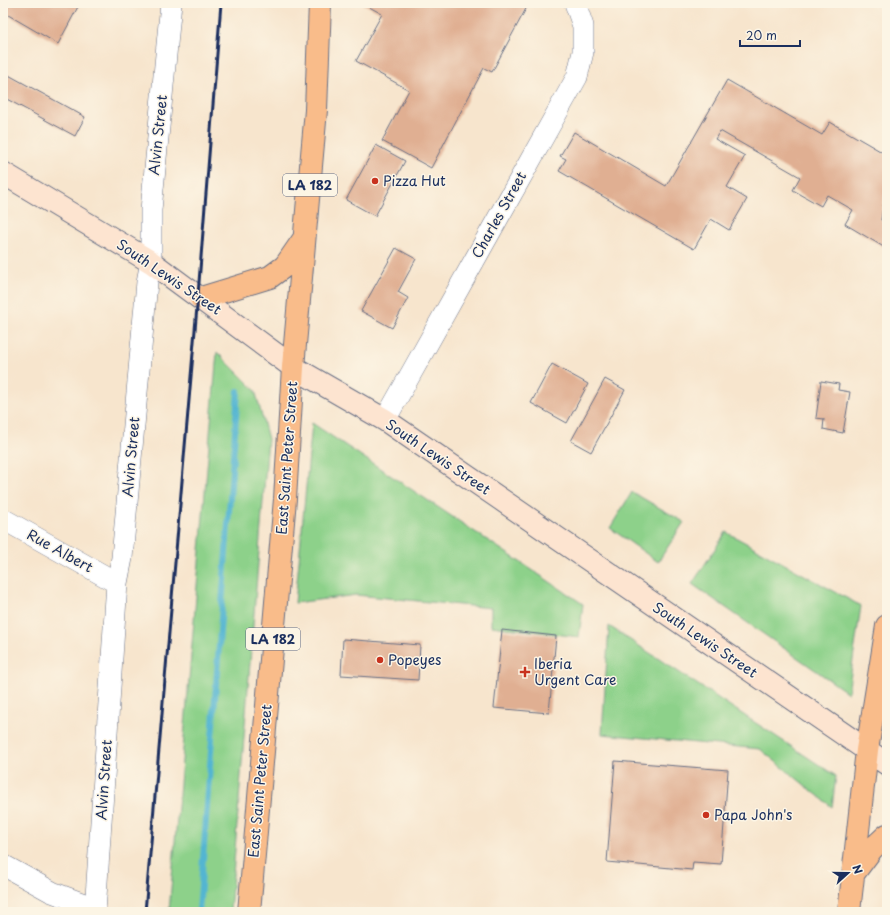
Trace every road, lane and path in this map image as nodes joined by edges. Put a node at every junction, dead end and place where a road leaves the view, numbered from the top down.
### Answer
1 (171, 3) edge
2 (320, 3) edge
3 (575, 3) edge
4 (3, 173) edge
5 (305, 237) junction
6 (151, 262) junction
7 (201, 298) junction
8 (293, 367) junction
9 (385, 420) junction
10 (3, 520) edge
11 (117, 582) junction
12 (886, 639) edge
13 (867, 750) junction
14 (887, 764) edge
15 (887, 835) edge
16 (3, 865) edge
17 (854, 874) junction
18 (95, 910) edge
19 (249, 912) edge
20 (849, 912) edge

1 - 6 street, Alvin Street
2 - 5 main road, East Saint Peter Street / LA 182
3 - 9 street, Charles Street
4 - 6 main road, South Lewis Street
5 - 7 main road
5 - 8 main road, East Saint Peter Street / LA 182
6 - 7 main road, South Lewis Street
6 - 11 street, Alvin Street
7 - 8 main road, South Lewis Street
8 - 9 main road, South Lewis Street
8 - 19 main road, East Saint Peter Street / LA 182
9 - 13 main road, South Lewis Street
10 - 11 street, Rue Albert
11 - 18 street, Alvin Street
12 - 13 main road
13 - 14 main road, South Lewis Street
13 - 17 main road
15 - 17 main road
16 - 18 street
17 - 20 main road

